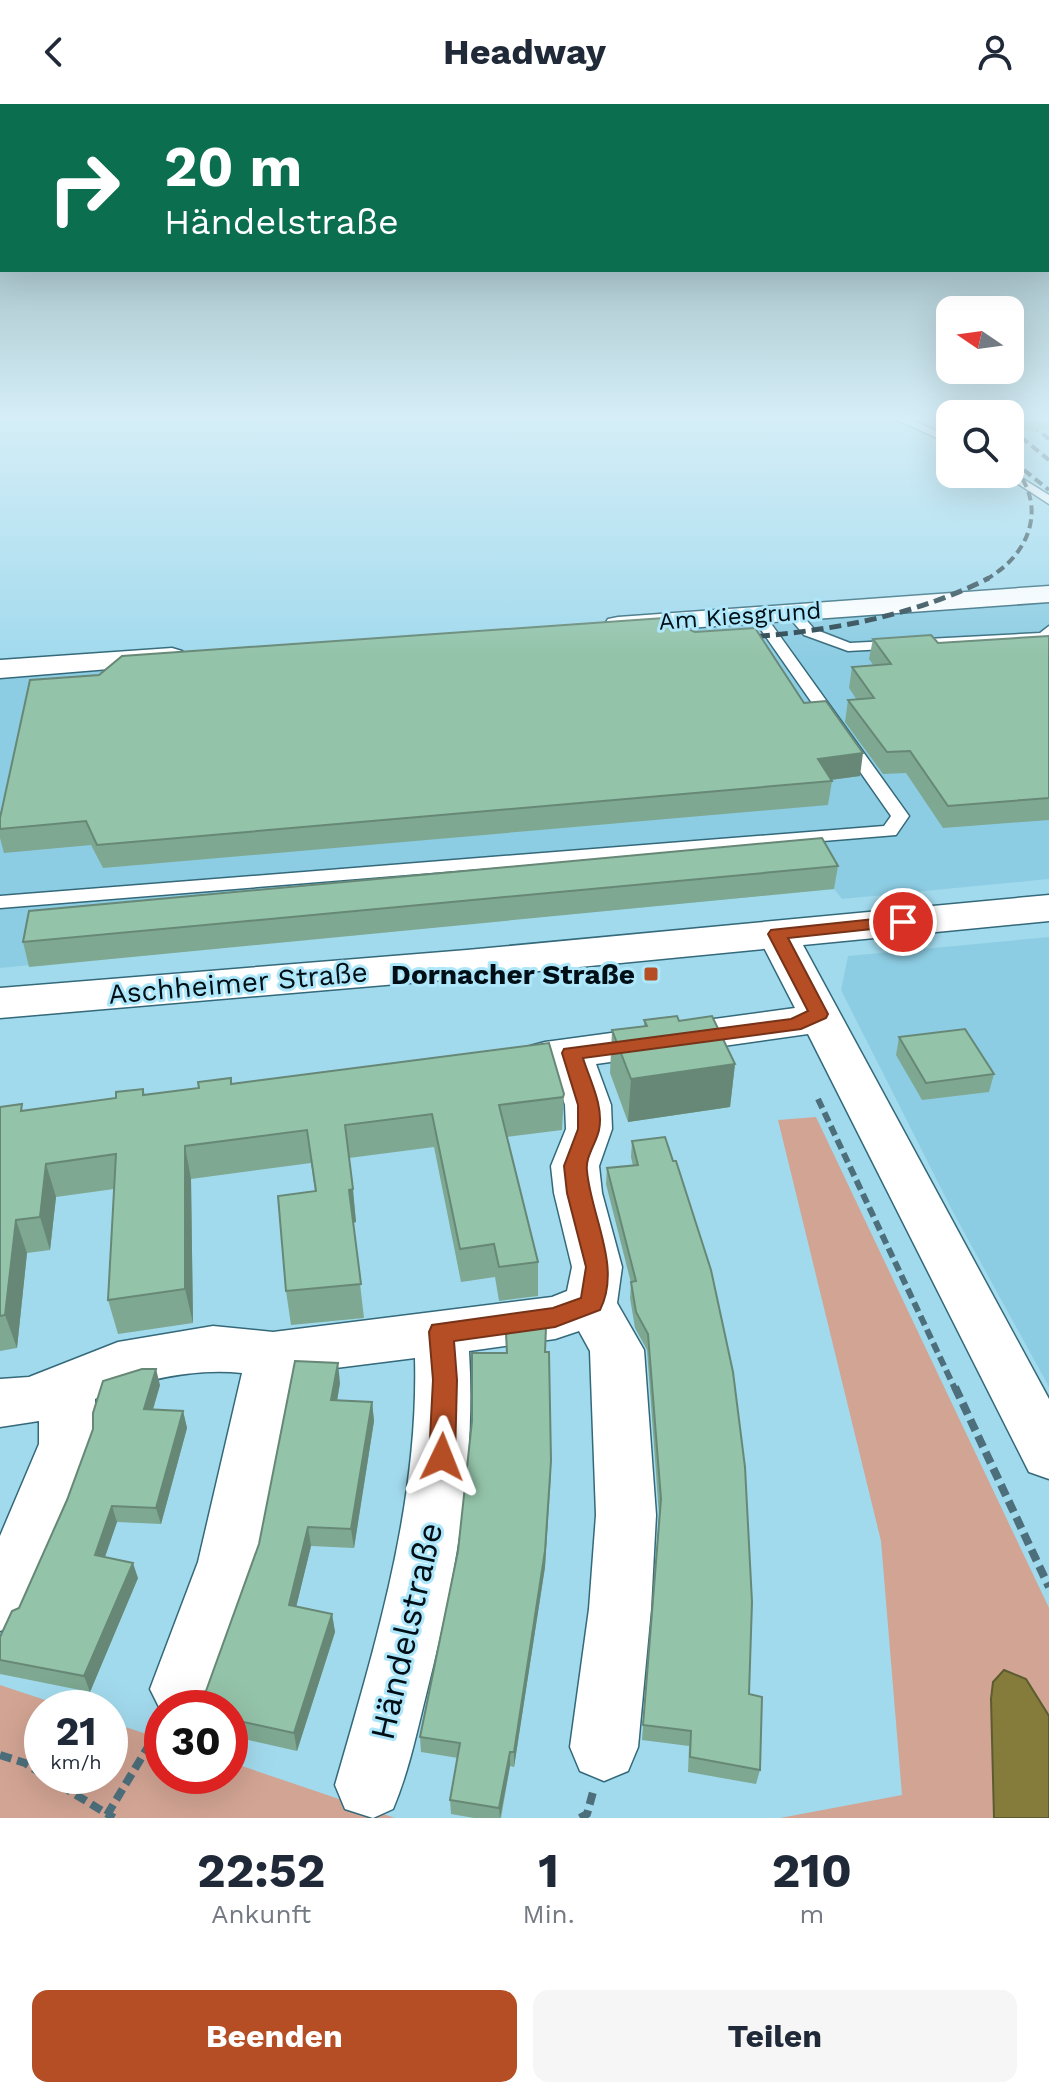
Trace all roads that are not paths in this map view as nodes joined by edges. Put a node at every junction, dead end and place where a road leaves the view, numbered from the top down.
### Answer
1 (1049, 594) edge
2 (792, 612) junction
3 (757, 614) junction
4 (584, 627) edge
5 (1049, 630) edge
6 (205, 655) edge
7 (0, 669) edge
8 (0, 902) edge
9 (1049, 908) edge
10 (777, 934) junction
11 (0, 1003) edge
12 (819, 1014) junction
13 (571, 1053) junction
14 (511, 1060) edge
15 (591, 1304) junction
16 (441, 1332) junction
17 (273, 1354) junction
18 (67, 1385) junction
19 (0, 1403) edge
20 (1049, 1454) edge
21 (1, 1601) edge
22 (180, 1690) edge
23 (604, 1747) dead end
24 (369, 1785) dead end

1 - 2 street, Am Kiesgrund
2 - 3 street, Am Kiesgrund
2 - 5 lane
3 - 4 street, Am Kiesgrund
3 - 8 lane
6 - 7 street
9 - 10 main road, Aschheimer Straße
10 - 11 main road, Aschheimer Straße
10 - 12 street
12 - 13 street
12 - 20 street
13 - 14 street
13 - 15 street
15 - 16 street
15 - 23 street
16 - 17 street
16 - 24 street, Händelstraße
17 - 18 street
17 - 22 street
18 - 19 street
18 - 21 street

